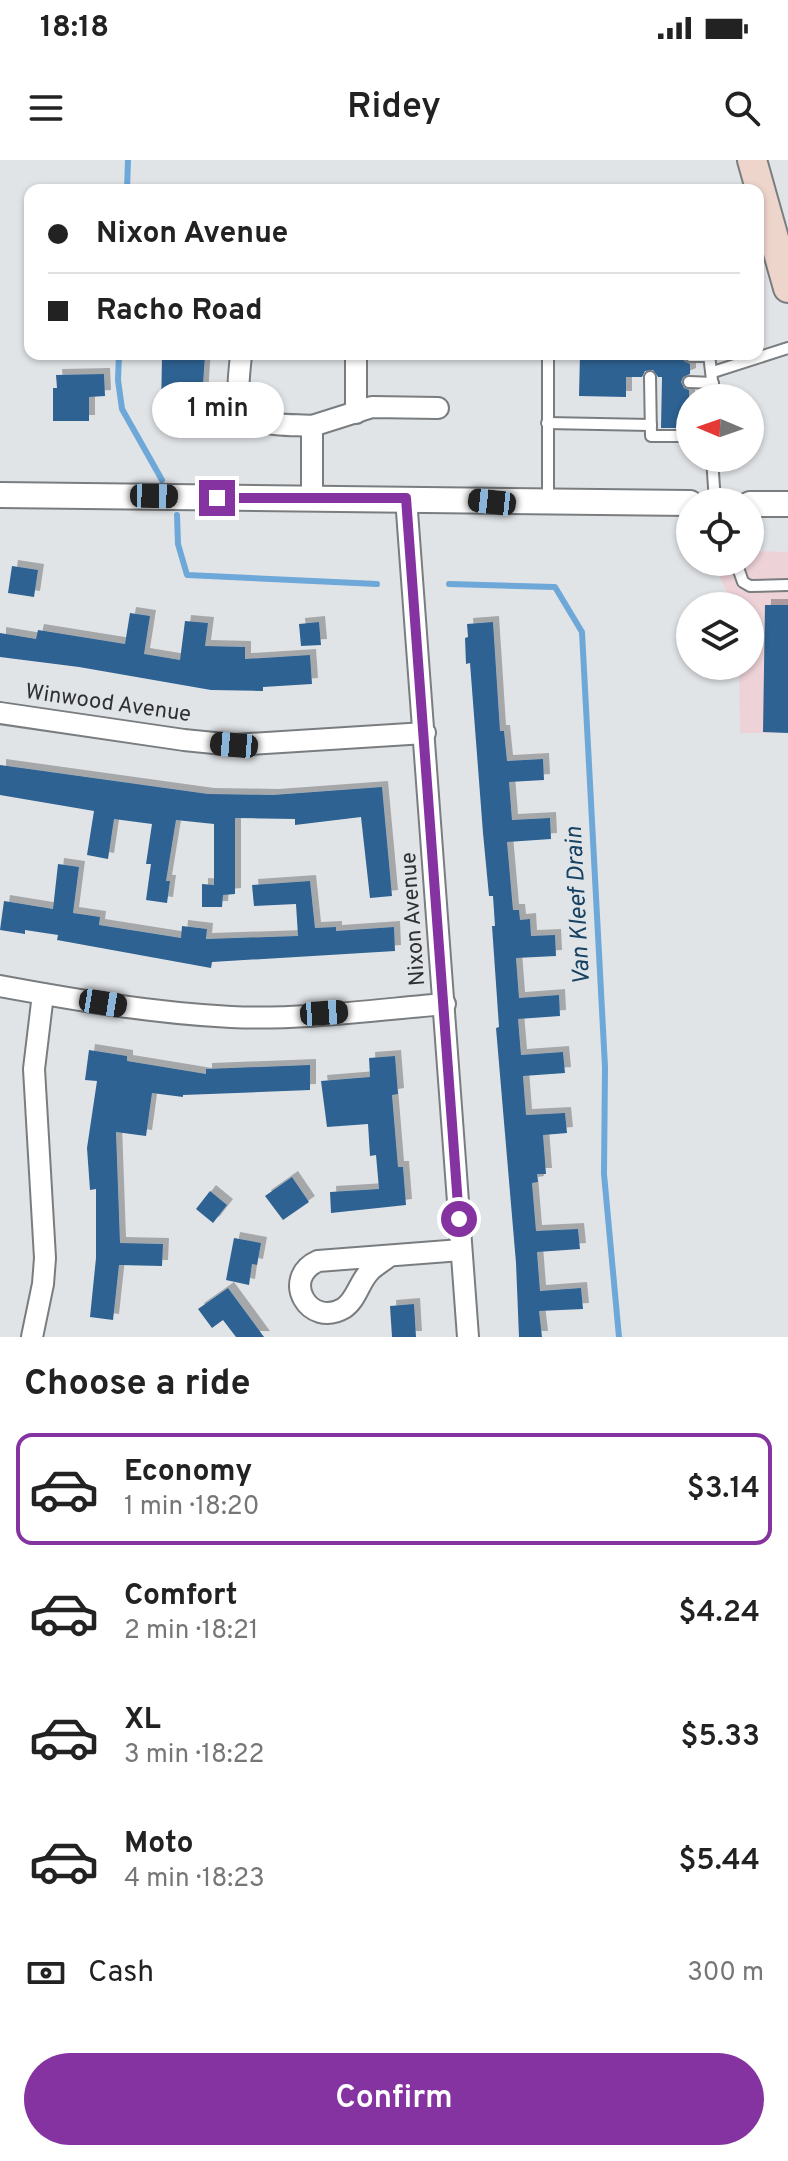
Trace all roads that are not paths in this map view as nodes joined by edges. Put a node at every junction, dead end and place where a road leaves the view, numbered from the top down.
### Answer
1 (752, 160) edge
2 (759, 184) edge
3 (764, 203) edge
4 (788, 288) edge
5 (788, 348) edge
6 (764, 357) edge
7 (241, 360) edge
8 (356, 360) edge
9 (548, 360) edge
10 (710, 360) edge
11 (757, 360) edge
12 (713, 377) junction
13 (654, 381) dead end
14 (689, 382) dead end
15 (713, 384) edge
16 (438, 408) dead end
17 (356, 413) junction
18 (547, 423) junction
19 (651, 425) junction
20 (312, 426) junction
21 (676, 436) edge
22 (0, 495) edge
23 (406, 498) junction
24 (312, 499) junction
25 (548, 502) junction
26 (676, 503) edge
27 (764, 504) edge
28 (788, 504) edge
29 (741, 576) edge
30 (788, 585) edge
31 (0, 713) edge
32 (425, 733) junction
33 (0, 986) edge
34 (43, 994) junction
35 (445, 1004) junction
36 (461, 1250) junction
37 (388, 1257) dead end
38 (32, 1337) edge
39 (468, 1337) edge

1 - 2 main road
3 - 4 main road
5 - 6 lane
7 - 20 street
8 - 17 street
9 - 18 lane
10 - 12 lane
11 - 12 lane
12 - 14 lane
12 - 15 lane
13 - 19 lane
16 - 17 street
17 - 20 street
18 - 19 lane
18 - 25 lane
19 - 21 lane
20 - 24 street
22 - 24 street
23 - 24 street
23 - 25 street
23 - 32 street, Nixon Avenue
25 - 26 street
27 - 28 street
29 - 30 lane
31 - 32 street, Winwood Avenue
32 - 35 street, Nixon Avenue
33 - 34 street
34 - 35 street
34 - 38 street
35 - 36 street, Nixon Avenue
36 - 37 street
36 - 39 street, Nixon Avenue

